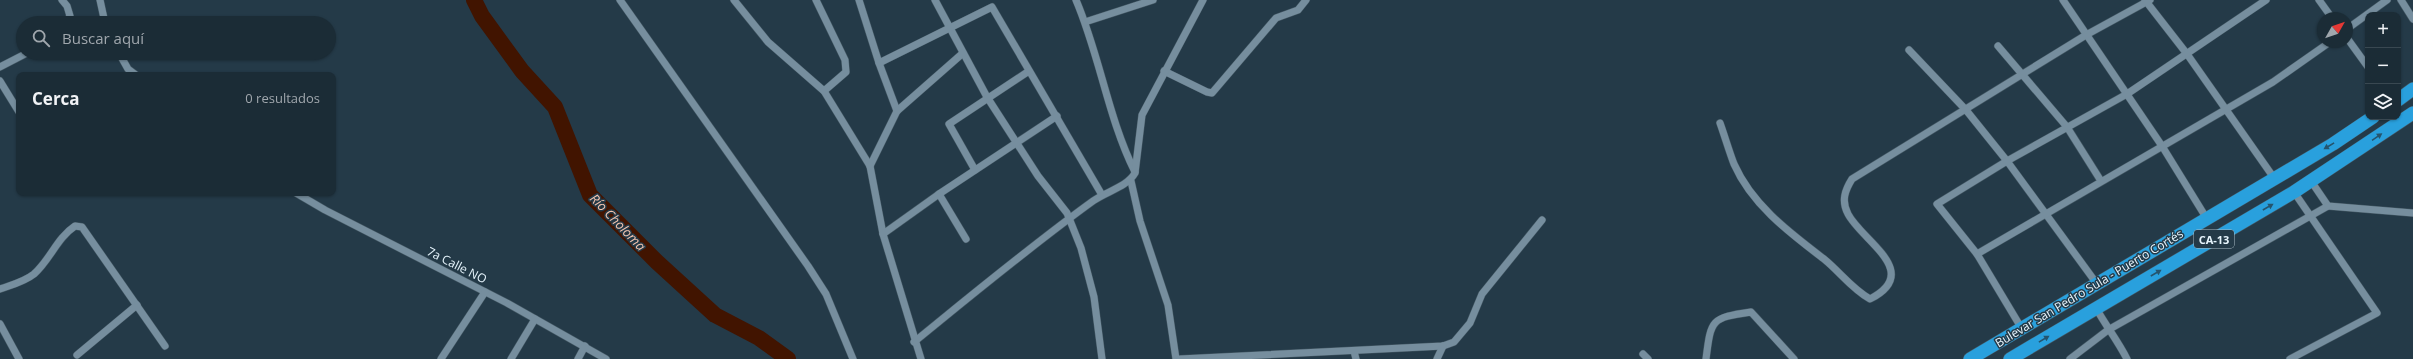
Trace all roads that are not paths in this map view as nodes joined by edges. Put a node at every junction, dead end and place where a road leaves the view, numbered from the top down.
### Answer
1 (62, 0) edge
2 (100, 0) edge
3 (620, 0) edge
4 (734, 0) edge
5 (816, 0) edge
6 (859, 0) edge
7 (936, 0) edge
8 (1076, 0) edge
9 (1153, 0) edge
10 (1203, 0) edge
11 (1306, 0) edge
12 (2062, 0) edge
13 (2266, 0) edge
14 (2319, 0) edge
15 (2386, 0) edge
16 (2401, 0) edge
17 (2147, 1) edge
18 (2328, 12) edge
19 (70, 16) edge
20 (103, 16) edge
21 (2413, 18) edge
22 (1085, 22) junction
23 (2353, 25) edge
24 (950, 28) junction
25 (2086, 34) junction
26 (1998, 46) dead end
27 (2353, 46) edge
28 (2322, 48) edge
29 (1910, 50) dead end
30 (963, 53) junction
31 (2187, 54) junction
32 (16, 59) edge
33 (123, 60) edge
34 (879, 63) junction
35 (2365, 63) edge
36 (0, 67) edge
37 (1029, 71) junction
38 (1164, 71) junction
39 (133, 72) edge
40 (2023, 75) junction
41 (0, 81) edge
42 (2413, 89) edge
43 (824, 91) junction
44 (2127, 94) junction
45 (987, 97) junction
46 (2401, 98) edge
47 (16, 107) edge
48 (2226, 109) junction
49 (1966, 110) junction
50 (897, 111) junction
51 (2413, 113) edge
52 (1057, 116) junction
53 (2369, 120) edge
54 (1720, 123) dead end
55 (2066, 127) junction
56 (1017, 144) junction
57 (2162, 146) junction
58 (2007, 161) junction
59 (870, 166) junction
60 (975, 170) junction
61 (1135, 173) junction
62 (2274, 178) junction
63 (1131, 181) junction
64 (2101, 181) junction
65 (2311, 181) junction
66 (2294, 192) junction
67 (939, 194) junction
68 (1102, 195) junction
69 (301, 196) edge
70 (2328, 206) junction
71 (2046, 214) junction
72 (2413, 214) edge
73 (2309, 217) junction
74 (2207, 218) junction
75 (1069, 219) junction
76 (1542, 220) dead end
77 (883, 234) junction
78 (966, 239) dead end
79 (1977, 254) junction
80 (2097, 284) junction
81 (0, 289) edge
82 (485, 292) junction
83 (137, 305) junction
84 (2096, 308) junction
85 (535, 318) junction
86 (0, 324) edge
87 (2022, 329) junction
88 (2108, 330) junction
89 (914, 342) junction
90 (165, 346) dead end
91 (585, 346) junction
92 (1443, 346) junction
93 (1354, 351) junction
94 (77, 355) dead end
95 (1250, 358) edge
96 (19, 359) edge
97 (441, 359) edge
98 (511, 359) edge
99 (578, 359) edge
100 (606, 359) edge
101 (853, 359) edge
102 (921, 359) edge
103 (1102, 359) edge
104 (1176, 359) edge
105 (1180, 359) edge
106 (1356, 359) edge
107 (1437, 359) edge
108 (1706, 359) edge
109 (1794, 359) edge
110 (1970, 359) edge
111 (2010, 359) edge
112 (2070, 359) edge
113 (2127, 359) edge
114 (2290, 359) edge

1 - 19 street
2 - 20 street
3 - 101 street
4 - 43 street
5 - 43 street
6 - 34 street
7 - 24 street
8 - 22 street
9 - 22 street
10 - 38 street
11 - 38 street
12 - 25 street
13 - 31 street
14 - 18 street
15 - 23 street
16 - 21 street
17 - 25 street
17 - 31 street
22 - 61 street
24 - 30 street
24 - 34 street
24 - 37 street
25 - 40 street
25 - 44 street
26 - 40 street
27 - 35 street
28 - 48 street
29 - 49 street
30 - 45 street
30 - 50 street
31 - 44 street
31 - 48 street
32 - 36 street
33 - 39 street
34 - 50 street
37 - 45 street
37 - 52 street
38 - 61 street
40 - 49 street
40 - 55 street
41 - 47 street
42 - 46 highway
43 - 59 street
44 - 55 street
44 - 57 street
45 - 56 street
45 - 60 street
48 - 57 street
48 - 62 street
49 - 54 street
49 - 58 street
50 - 59 street
65 -> 51 highway, Bulevar San Pedro Sula - Puerto Cortés / CA-13
52 - 56 street
52 - 68 street
53 -> 62 highway, Bulevar San Pedro Sula - Puerto Cortés / CA-13
55 - 58 street
55 - 64 street
56 - 60 street
56 - 75 street
57 - 64 street
57 - 74 street
58 - 71 street
58 - 79 street
59 - 77 street
60 - 67 street
61 - 63 street
62 - 74 highway, Bulevar San Pedro Sula - Puerto Cortés / CA-13
63 - 68 street
63 - 104 street
64 - 71 street
65 - 66 highway, Bulevar San Pedro Sula - Puerto Cortés / CA-13
65 - 70 street
66 - 73 street
84 -> 66 highway, Bulevar San Pedro Sula - Puerto Cortés / CA-13
67 - 77 street
67 - 78 street
68 - 75 street
69 - 82 street, 7a Calle NO
70 - 72 street
70 - 73 street
71 - 79 street
71 - 80 street
73 - 88 street
73 - 114 street
74 - 80 highway, Bulevar San Pedro Sula - Puerto Cortés / CA-13
75 - 89 street
75 - 103 street
76 - 92 street
77 - 89 street
79 - 87 street
80 - 87 highway, Bulevar San Pedro Sula - Puerto Cortés / CA-13
81 - 83 street
82 - 85 street, 7a Calle NO
82 - 97 street
83 - 90 street
83 - 94 street
84 - 88 street
111 -> 84 highway, Bulevar San Pedro Sula - Puerto Cortés / CA-13
85 - 91 street, 7a Calle NO
85 - 98 street
86 - 96 street
87 - 110 highway, Bulevar San Pedro Sula - Puerto Cortés / CA-13
88 - 112 street
88 - 113 street
89 - 102 street
91 - 99 street
91 - 100 street, 7a Calle NO
92 - 93 street
92 - 107 street
93 - 95 street
93 - 106 street
95 - 105 street
108 - 109 street

